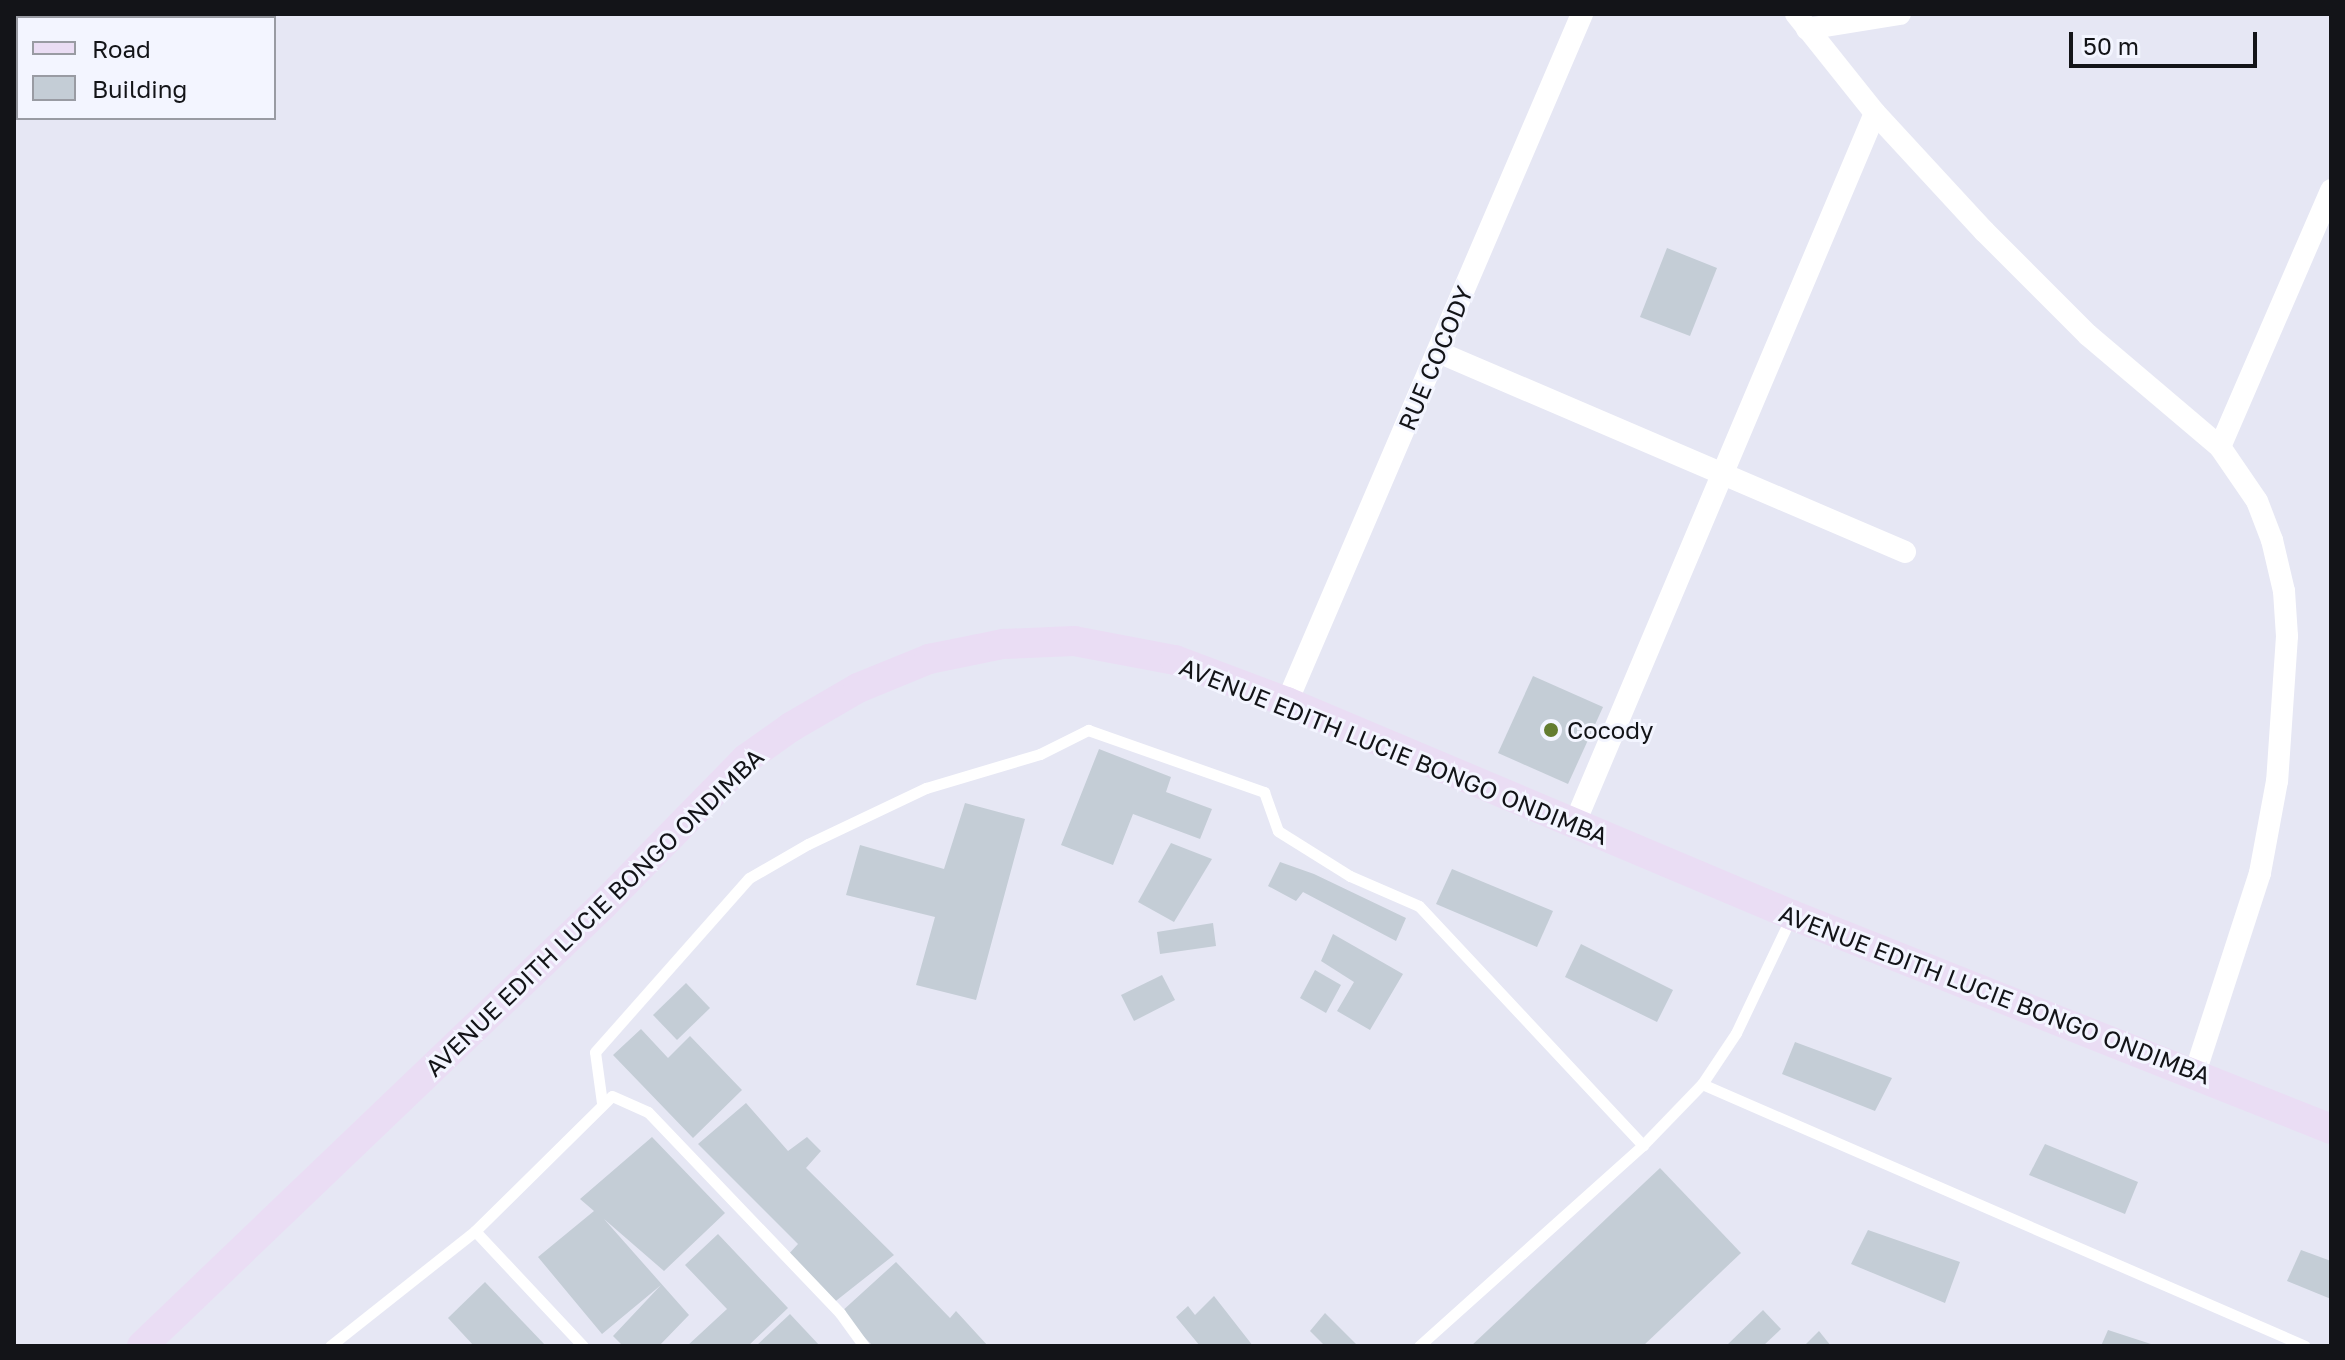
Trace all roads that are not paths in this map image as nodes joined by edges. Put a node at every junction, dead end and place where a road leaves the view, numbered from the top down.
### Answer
1 (1582, 14) edge
2 (1900, 14) edge
3 (1801, 22) edge
4 (1875, 113) junction
5 (2331, 190) edge
6 (1438, 352) junction
7 (2220, 447) junction
8 (1722, 473) junction
9 (1905, 552) dead end
10 (1287, 702) junction
11 (1574, 825) junction
12 (1792, 915) junction
13 (2195, 1073) junction
14 (1702, 1084) junction
15 (602, 1103) junction
16 (2331, 1129) edge
17 (1643, 1145) junction
18 (475, 1231) junction
19 (142, 1346) edge
20 (330, 1346) edge
21 (583, 1346) edge
22 (864, 1346) edge
23 (1419, 1346) edge
24 (2305, 1346) edge

1 - 6 street, RUE COCODY
2 - 3 street
3 - 4 street
4 - 7 street
4 - 8 street
5 - 7 street
6 - 8 street
6 - 10 street, RUE COCODY
7 - 13 street
8 - 9 street
8 - 11 street
10 - 11 main road, AVENUE EDITH LUCIE BONGO ONDIMBA
10 - 19 main road, AVENUE EDITH LUCIE BONGO ONDIMBA
11 - 12 main road, AVENUE EDITH LUCIE BONGO ONDIMBA
12 - 13 main road, AVENUE EDITH LUCIE BONGO ONDIMBA
12 - 14 lane
13 - 16 main road, AVENUE EDITH LUCIE BONGO ONDIMBA
14 - 17 lane
14 - 24 lane
15 - 17 lane
15 - 18 lane
15 - 22 lane
17 - 23 lane
18 - 20 lane
18 - 21 lane

